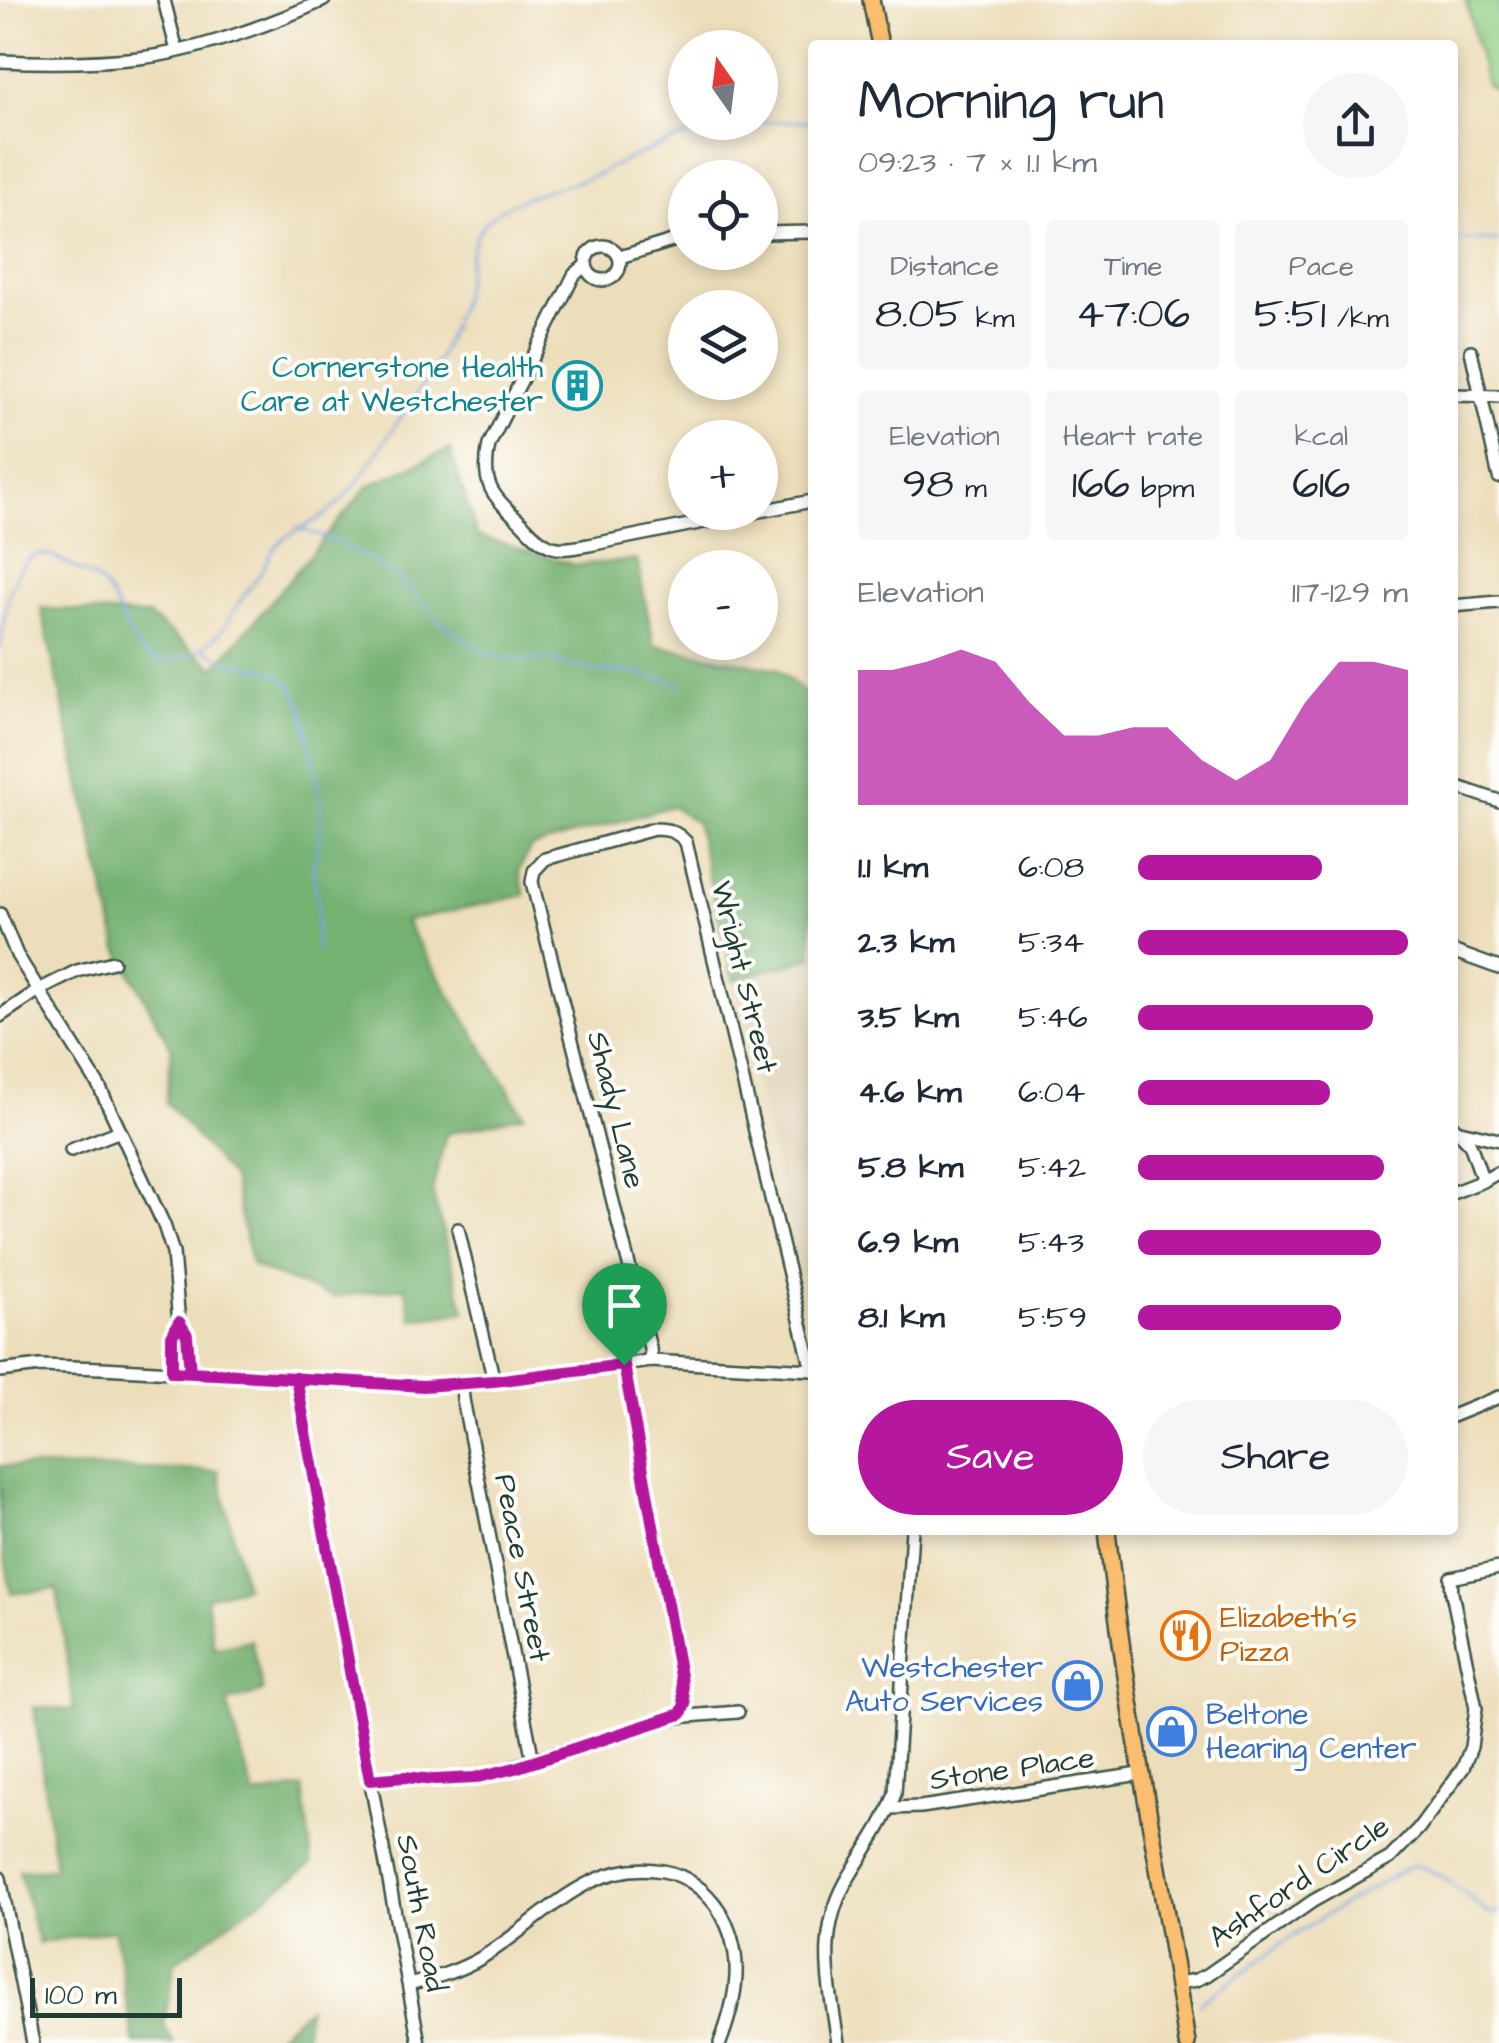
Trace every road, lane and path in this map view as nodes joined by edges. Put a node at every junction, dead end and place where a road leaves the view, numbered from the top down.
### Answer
1 (164, 0) edge
2 (324, 0) edge
3 (871, 0) edge
4 (879, 40) edge
5 (177, 51) junction
6 (0, 61) edge
7 (778, 232) edge
8 (808, 232) edge
9 (668, 242) edge
10 (620, 257) junction
11 (586, 266) junction
12 (1470, 351) dead end
13 (1458, 395) edge
14 (1481, 396) junction
15 (1499, 396) edge
16 (1499, 477) edge
17 (808, 502) edge
18 (778, 508) edge
19 (668, 530) edge
20 (1499, 602) edge
21 (1458, 605) edge
22 (1458, 788) edge
23 (1499, 801) edge
24 (534, 871) joint
25 (0, 914) edge
26 (1458, 953) edge
27 (113, 962) dead end
28 (1499, 968) edge
29 (38, 990) junction
30 (0, 1016) edge
31 (1458, 1129) edge
32 (120, 1131) junction
33 (1458, 1131) edge
34 (1499, 1140) edge
35 (71, 1150) dead end
36 (1499, 1172) edge
37 (1484, 1182) junction
38 (1458, 1190) edge
39 (458, 1229) dead end
40 (179, 1322) junction
41 (808, 1353) edge
42 (651, 1360) junction
43 (624, 1365) junction
44 (808, 1370) edge
45 (0, 1371) edge
46 (172, 1372) junction
47 (190, 1372) junction
48 (296, 1378) junction
49 (494, 1381) junction
50 (462, 1384) junction
51 (1499, 1397) edge
52 (1458, 1414) edge
53 (912, 1535) edge
54 (1108, 1535) edge
55 (1499, 1568) edge
56 (738, 1712) dead end
57 (675, 1717) junction
58 (533, 1761) junction
59 (1140, 1774) junction
60 (370, 1780) junction
61 (890, 1808) junction
62 (0, 1878) edge
63 (409, 1984) junction
64 (1178, 1984) junction
65 (32, 2043) edge
66 (420, 2043) edge
67 (720, 2043) edge
68 (838, 2043) edge
69 (1187, 2043) edge

1 - 5 street
2 - 5 street
3 - 4 main road
5 - 6 street
7 - 8 street
9 - 10 street
10 - 11 street
10 - 11 street
11 - 19 street
12 - 14 street
13 - 14 street
14 - 15 street
14 - 16 street
17 - 18 street
20 - 21 street
22 - 23 street
24 - 41 street, Wright Street
24 - 42 street, Shady Lane
25 - 29 street
26 - 28 street
27 - 29 street
29 - 30 street
29 - 32 street
31 - 34 street
32 - 35 street
32 - 40 street
33 - 37 street
36 - 37 street
37 - 38 street
39 - 49 street
40 - 46 street
40 - 47 street
42 - 43 street
42 - 44 street
43 - 49 street
43 - 57 street
45 - 46 street
46 - 47 street
47 - 48 street
48 - 50 street
48 - 60 street, South Road
49 - 50 street
50 - 58 street, Peace Street
51 - 52 street
53 - 61 street
54 - 59 main road
55 - 64 street, Ashford Circle
56 - 57 street
57 - 58 street
58 - 60 street
59 - 61 street, Stone Place
59 - 64 main road
60 - 63 street, South Road
61 - 68 street
62 - 65 street
63 - 66 street, South Road
63 - 67 street
64 - 69 main road

